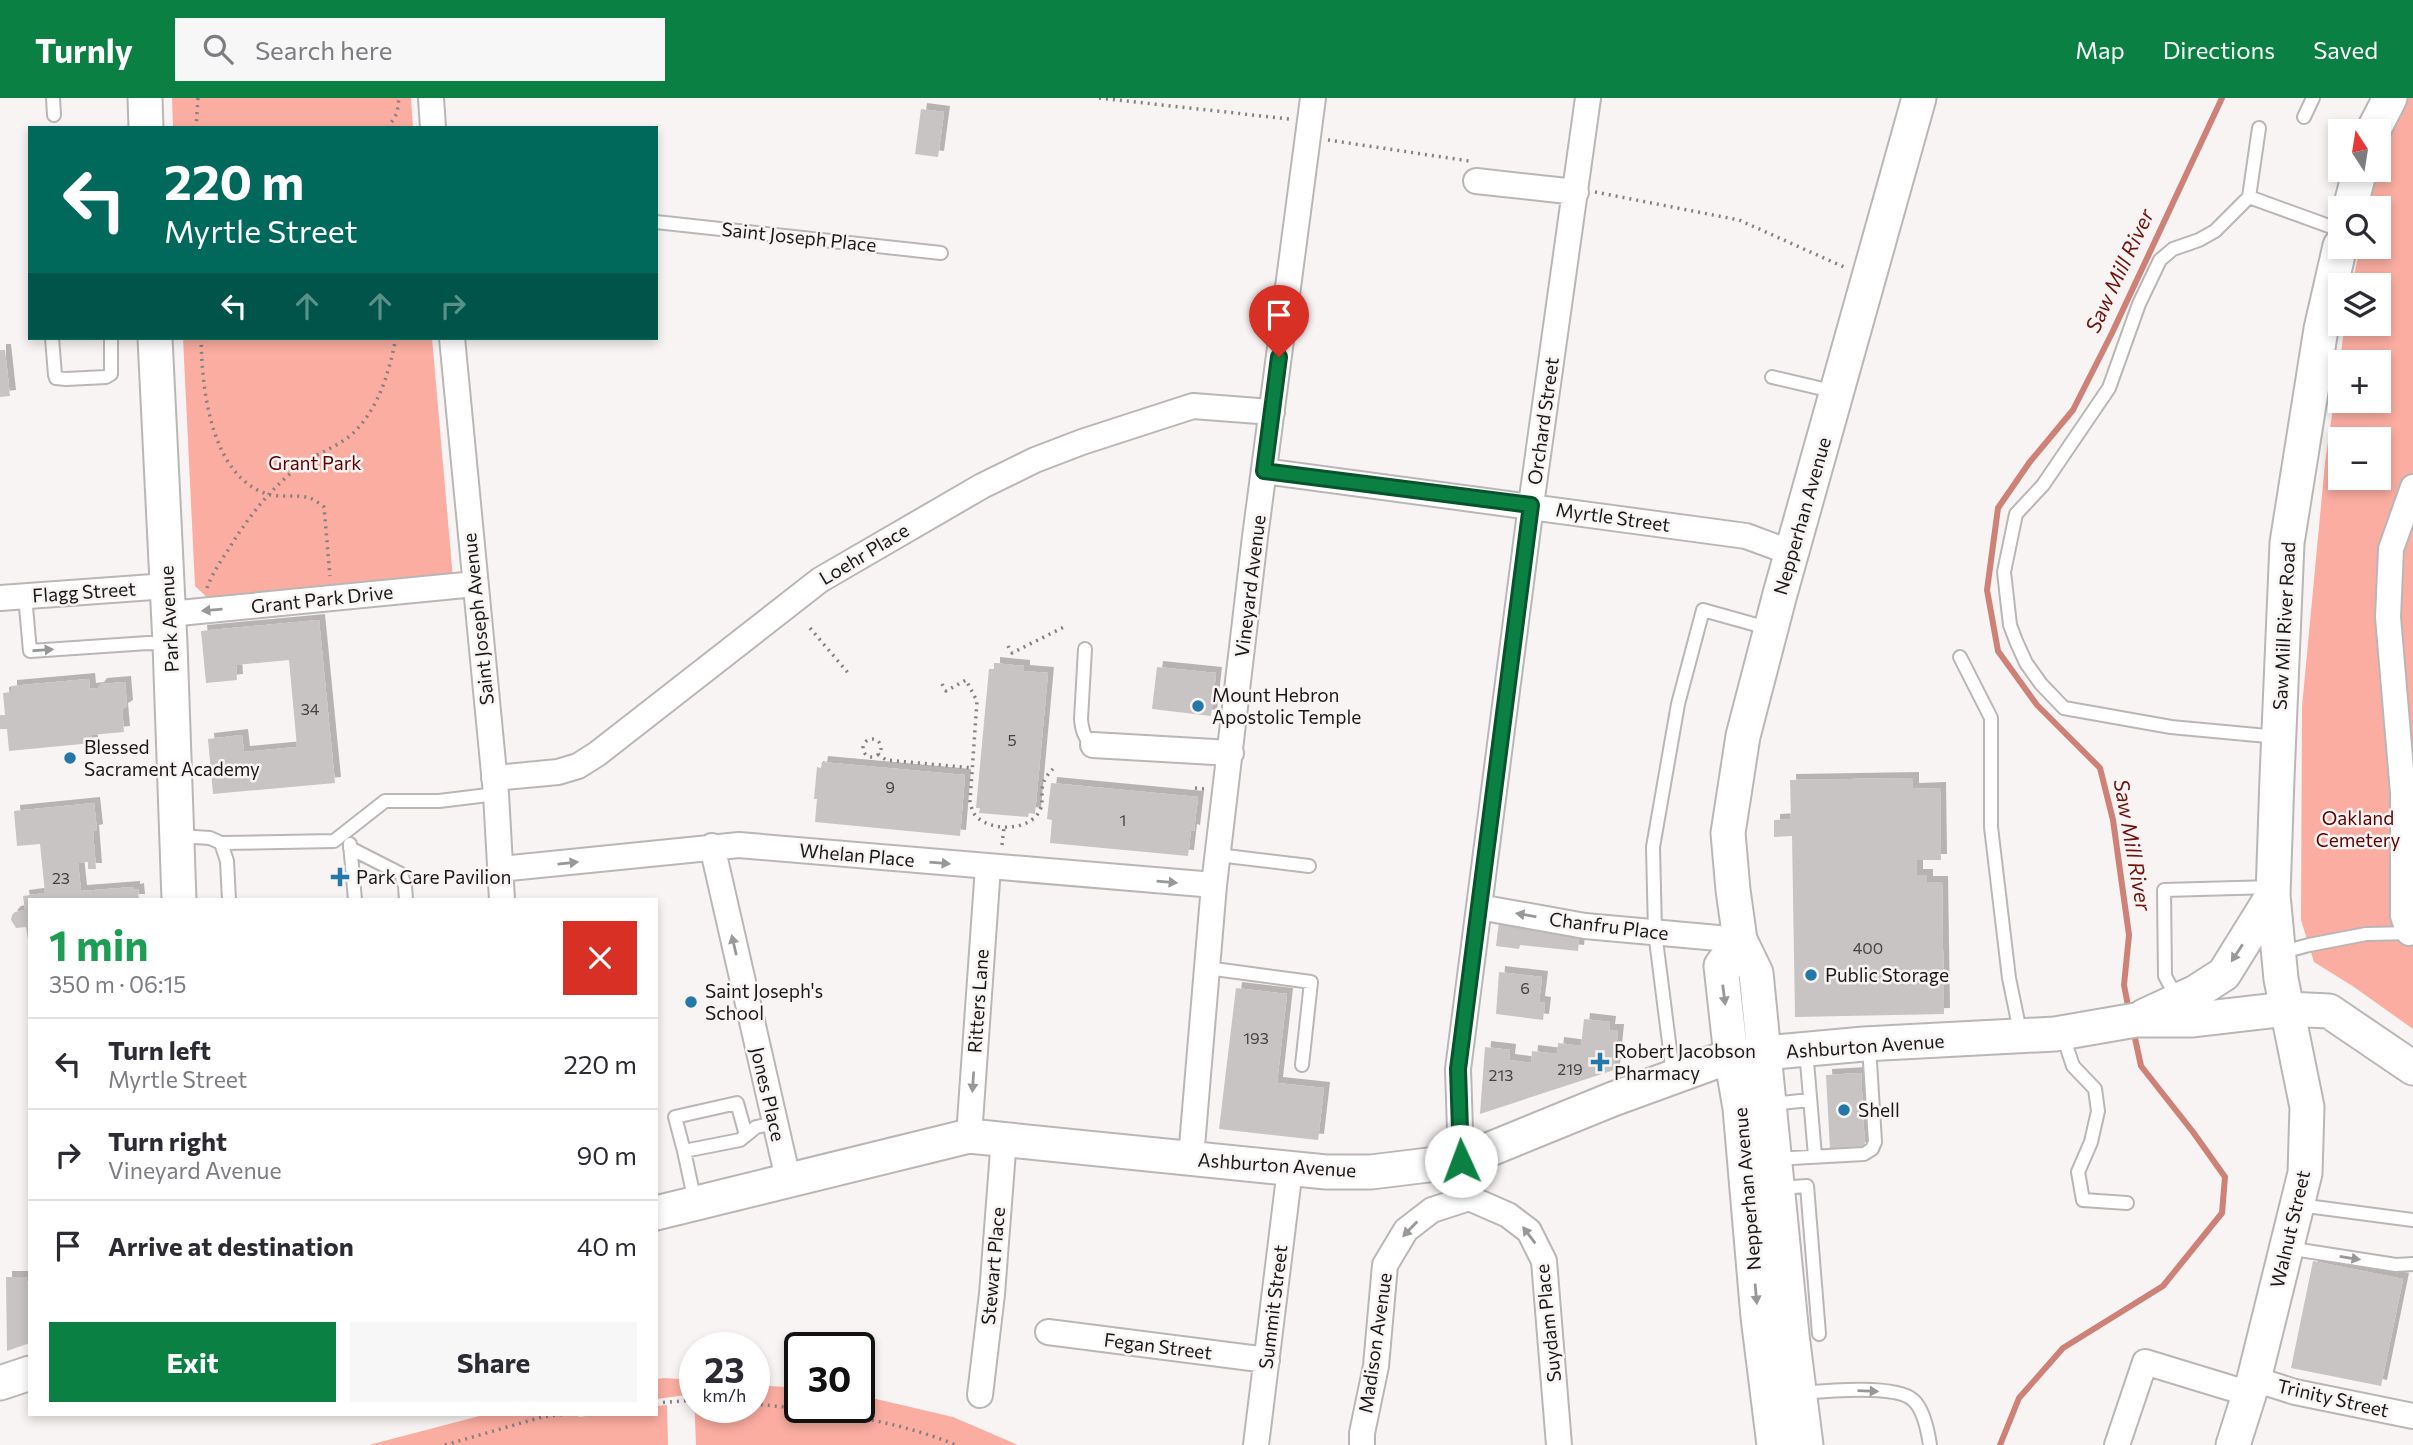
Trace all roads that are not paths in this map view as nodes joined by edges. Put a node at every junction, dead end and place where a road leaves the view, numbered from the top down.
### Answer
1 (52, 98) edge
2 (145, 98) edge
3 (431, 98) edge
4 (1588, 98) edge
5 (1919, 98) edge
6 (2313, 98) edge
7 (2390, 98) edge
8 (54, 115) dead end
9 (2304, 117) dead end
10 (1311, 119) edge
11 (2379, 119) edge
12 (146, 126) edge
13 (433, 126) edge
14 (2259, 128) dead end
15 (1476, 181) dead end
16 (1576, 190) junction
17 (2249, 197) junction
18 (658, 222) edge
19 (2328, 226) edge
20 (941, 253) dead end
21 (2337, 259) edge
22 (52, 340) edge
23 (111, 340) edge
24 (155, 340) edge
25 (452, 340) edge
26 (1772, 377) dead end
27 (1836, 392) junction
28 (1272, 412) junction
29 (1264, 471) junction
30 (2413, 487) edge
31 (1531, 505) junction
32 (1791, 554) junction
33 (475, 584) junction
34 (25, 596) junction
35 (0, 598) edge
36 (177, 614) junction
37 (1771, 629) junction
38 (1085, 649) dead end
39 (1960, 657) dead end
40 (2278, 737) junction
41 (1093, 745) joint
42 (1231, 753) junction
43 (495, 786) junction
44 (348, 830) junction
45 (176, 836) junction
46 (220, 844) junction
47 (712, 846) junction
48 (350, 848) junction
49 (1218, 855) junction
50 (995, 857) junction
51 (1309, 866) dead end
52 (500, 869) junction
53 (1214, 885) junction
54 (2273, 891) junction
55 (179, 898) edge
56 (229, 898) edge
57 (355, 898) edge
58 (406, 898) edge
59 (502, 898) edge
60 (1479, 907) junction
61 (1655, 932) junction
62 (2411, 933) edge
63 (1740, 940) junction
64 (2278, 953) junction
65 (1207, 968) junction
66 (2178, 1000) junction
67 (2287, 1009) junction
68 (2121, 1022) junction
69 (2062, 1032) junction
70 (2021, 1036) junction
71 (1869, 1044) junction
72 (1806, 1049) junction
73 (1747, 1055) junction
74 (1302, 1065) dead end
75 (2413, 1068) edge
76 (1674, 1077) junction
77 (1810, 1100) junction
78 (1770, 1104) junction
79 (775, 1123) junction
80 (746, 1135) junction
81 (969, 1136) junction
82 (1004, 1138) junction
83 (684, 1151) junction
84 (1815, 1156) junction
85 (1191, 1158) junction
86 (1461, 1161) junction
87 (1290, 1169) junction
88 (1776, 1174) junction
89 (788, 1179) junction
90 (1469, 1198) junction
91 (695, 1203) junction
92 (2127, 1203) dead end
93 (2297, 1205) junction
94 (658, 1212) edge
95 (2413, 1220) edge
96 (2287, 1248) junction
97 (2413, 1264) edge
98 (1048, 1332) dead end
99 (1819, 1334) dead end
100 (1267, 1360) junction
101 (28, 1374) edge
102 (0, 1383) edge
103 (2252, 1386) junction
104 (1800, 1393) junction
105 (980, 1395) dead end
106 (2413, 1416) edge
107 (1256, 1445) edge
108 (1362, 1445) edge
109 (1559, 1445) edge
110 (1774, 1445) edge
111 (1806, 1445) edge
112 (1930, 1445) edge
113 (2117, 1445) edge
114 (2232, 1445) edge

1 - 8 lane
2 - 12 main road
3 - 13 street
4 - 16 street, Orchard Street
5 - 27 main road, Nepperhan Avenue
6 - 9 lane
7 - 11 main road
10 - 28 street, Vineyard Avenue
14 - 17 lane
15 - 16 street
16 - 31 street, Orchard Street
17 - 19 lane
17 - 40 lane
18 - 20 lane, Saint Joseph Place
21 - 40 main road, Saw Mill River Road
22 - 23 lane
24 - 36 main road, Park Avenue
25 - 33 street, Saint Joseph Avenue
26 - 27 lane
27 - 32 main road, Nepperhan Avenue
28 - 29 street, Vineyard Avenue
28 - 43 street, Loehr Place
29 - 31 street, Myrtle Street
29 - 42 street, Vineyard Avenue
30 - 62 street
31 - 32 street, Myrtle Street
31 - 60 street, Orchard Street
32 - 37 main road, Nepperhan Avenue
33 -> 36 street, Grant Park Drive
33 - 43 street, Saint Joseph Avenue
34 - 35 street, Flagg Street
34 - 36 street, Flagg Street
34 -> 36 lane
36 - 45 main road, Park Avenue
37 - 61 lane
37 - 63 main road, Nepperhan Avenue
38 - 41 lane
39 - 70 lane
40 - 54 main road, Saw Mill River Road
41 - 42 street
42 - 49 street, Vineyard Avenue
43 - 44 lane
43 - 52 street, Saint Joseph Avenue
44 - 46 lane
44 - 48 lane
45 - 46 lane
45 - 55 main road, Park Avenue
46 - 56 lane
47 -> 50 street, Whelan Place
52 -> 47 street, Whelan Place
79 -> 47 street, Jones Place
48 - 57 lane
48 - 58 lane
49 - 51 lane
49 - 53 street, Vineyard Avenue
50 -> 53 street, Whelan Place
50 -> 81 street, Ritters Lane
52 - 59 street, Saint Joseph Avenue
53 - 65 street, Vineyard Avenue
54 - 64 main road, Saw Mill River Road
54 -> 66 main road
54 - 66 lane
61 -> 60 street, Chanfru Place
60 - 86 street, Orchard Street
61 - 63 street, Chanfru Place
61 - 76 lane
62 - 64 lane
63 - 73 main road, Nepperhan Avenue
64 - 67 main road, Saw Mill River Road
65 - 74 lane
65 - 85 street, Vineyard Avenue
66 - 68 main road
67 - 68 main road, Ashburton Avenue
67 - 75 main road, Ashburton Avenue
67 - 93 main road, Walnut Street
68 - 69 main road, Ashburton Avenue
69 - 70 main road, Ashburton Avenue
69 - 92 lane
70 - 71 main road, Ashburton Avenue
71 - 72 main road, Ashburton Avenue
71 - 84 lane
72 - 73 main road, Ashburton Avenue
72 - 77 lane
73 - 76 main road, Ashburton Avenue
73 - 78 main road, Nepperhan Avenue
73 -> 110 main road, Nepperhan Avenue
76 - 86 main road, Ashburton Avenue
77 - 78 lane
77 - 84 lane
78 - 88 main road, Nepperhan Avenue
79 - 80 lane
79 - 89 street, Jones Place
80 - 83 lane
80 - 83 lane
81 - 82 main road, Ashburton Avenue
81 - 89 main road, Ashburton Avenue
82 - 85 main road, Ashburton Avenue
82 - 105 street, Stewart Place
83 - 91 lane
84 - 88 lane
85 - 87 main road, Ashburton Avenue
86 - 87 main road, Ashburton Avenue
86 - 90 street
87 - 100 street, Summit Street
88 - 99 lane
88 - 104 main road, Nepperhan Avenue
89 - 91 main road, Ashburton Avenue
90 -> 108 street, Madison Avenue
109 -> 90 street, Suydam Place
91 - 94 main road, Ashburton Avenue
93 - 95 lane
93 - 96 main road, Walnut Street
96 -> 97 lane
96 - 103 main road, Walnut Street
98 - 100 street, Fegan Street
100 - 107 street, Summit Street
101 - 102 main road
103 - 106 street, Trinity Street
103 - 113 street, Trinity Street
103 - 114 main road, Walnut Street
104 - 111 main road, Nepperhan Avenue
104 -> 112 lane

